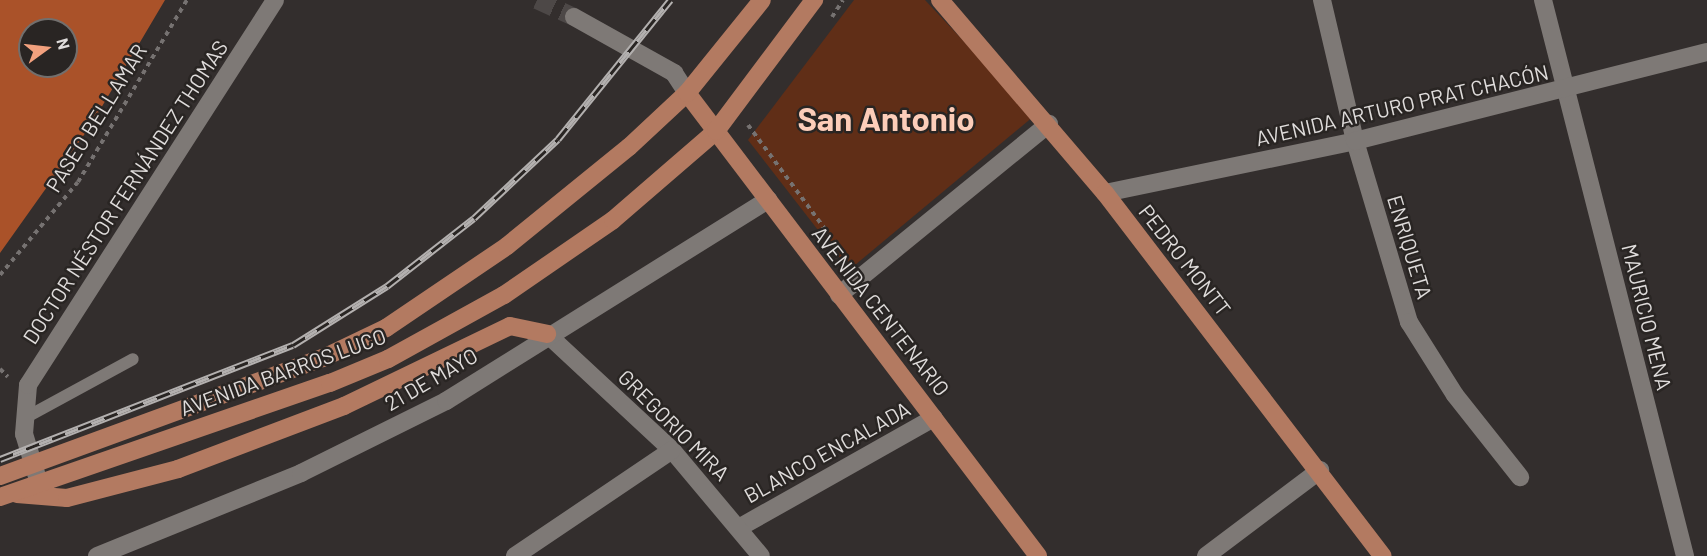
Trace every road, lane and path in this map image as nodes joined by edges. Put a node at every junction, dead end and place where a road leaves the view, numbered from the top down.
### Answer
1 (187, 0) edge
2 (275, 0) edge
3 (762, 0) edge
4 (814, 0) edge
5 (843, 0) edge
6 (940, 0) edge
7 (955, 0) edge
8 (1322, 0) edge
9 (1543, 0) edge
10 (574, 17) tunnel mouth
11 (825, 25) dead end
12 (1707, 52) edge
13 (988, 54) junction
14 (1566, 90) junction
15 (687, 93) junction
16 (754, 118) dead end
17 (1049, 124) junction
18 (716, 131) junction
19 (1355, 141) junction
20 (1105, 194) junction
21 (768, 200) junction
22 (0, 274) edge
23 (861, 278) junction
24 (839, 295) junction
25 (547, 334) junction
26 (133, 360) dead end
27 (23, 418) junction
28 (934, 418) junction
29 (672, 450) junction
30 (33, 463) junction
31 (1320, 470) junction
32 (0, 476) edge
33 (1520, 477) dead end
34 (39, 483) junction
35 (5, 495) edge
36 (742, 526) junction
37 (132, 550) edge
38 (97, 556) edge
39 (515, 556) edge
40 (761, 556) edge
41 (1038, 556) edge
42 (1206, 556) edge
43 (1383, 556) edge
44 (1685, 556) edge

1 - 22 path, PASEO BELLAMAR
2 - 27 street, DOCTOR NÉSTOR FERNÁNDEZ THOMAS
3 - 15 main road, AVENIDA BARROS LUCO
4 - 18 main road, AVENIDA BARROS LUCO
5 - 11 path
6 - 13 main road, PEDRO MONTT
7 - 13 main road
8 - 19 street, ENRIQUETA
9 - 14 street, MAURICIO MENA
10 - 15 street
12 - 14 street, AVENIDA ARTURO PRAT CHACÓN
13 - 17 main road, PEDRO MONTT
14 - 19 street, AVENIDA ARTURO PRAT CHACÓN
14 - 44 street, MAURICIO MENA
15 - 18 main road, AVENIDA CENTENARIO
15 - 30 main road, AVENIDA BARROS LUCO
16 - 23 path
17 - 20 main road, PEDRO MONTT
17 - 23 street
18 - 21 main road, AVENIDA CENTENARIO
18 - 34 main road, AVENIDA BARROS LUCO
19 - 20 street, AVENIDA ARTURO PRAT CHACÓN
19 - 33 street, ENRIQUETA
20 - 31 main road, PEDRO MONTT
21 - 24 main road, AVENIDA CENTENARIO
21 - 25 street, 21 DE MAYO
23 - 24 street
24 - 28 main road, AVENIDA CENTENARIO
25 - 29 street, GREGORIO MIRA
25 - 35 main road
25 - 37 street, 21 DE MAYO
26 - 27 lane
27 - 30 street, DOCTOR NÉSTOR FERNÁNDEZ THOMAS
28 - 36 street, BLANCO ENCALADA
28 - 41 main road, AVENIDA CENTENARIO
29 - 36 street, GREGORIO MIRA
29 - 39 street
30 - 32 main road, AVENIDA BARROS LUCO
30 - 34 street, DOCTOR NÉSTOR FERNÁNDEZ THOMAS
31 - 42 street
31 - 43 main road, PEDRO MONTT
34 - 35 main road, AVENIDA BARROS LUCO
36 - 40 street, GREGORIO MIRA
37 - 38 street, 21 DE MAYO

